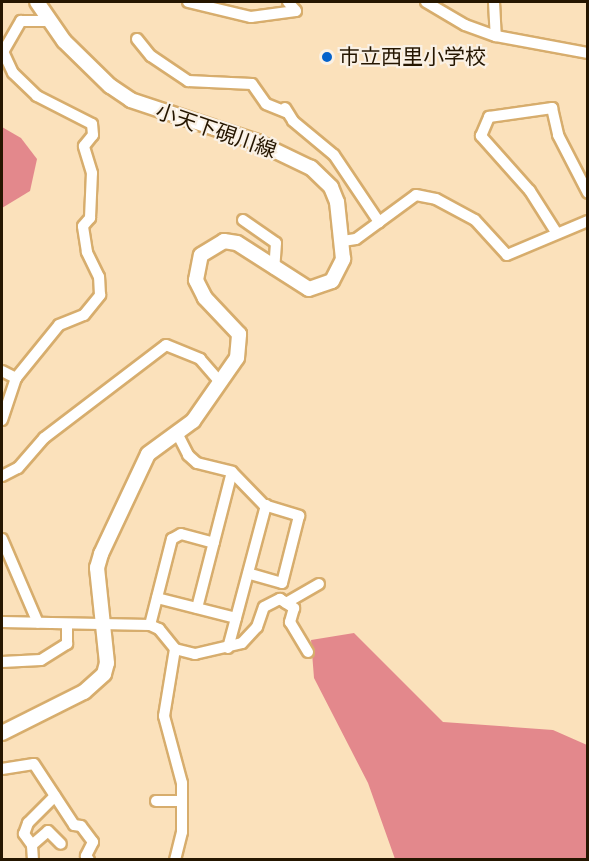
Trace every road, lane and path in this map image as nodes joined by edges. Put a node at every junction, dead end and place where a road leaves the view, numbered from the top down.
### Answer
1 (37, 2) edge
2 (188, 2) edge
3 (288, 2) edge
4 (426, 2) edge
5 (494, 2) edge
6 (49, 21) junction
7 (496, 36) junction
8 (137, 39) dead end
9 (588, 53) edge
10 (588, 193) edge
11 (243, 220) dead end
12 (588, 221) edge
13 (379, 222) junction
14 (556, 232) junction
15 (343, 242) junction
16 (274, 269) junction
17 (2, 371) edge
18 (16, 378) junction
19 (221, 383) junction
20 (2, 420) edge
21 (177, 433) junction
22 (232, 472) junction
23 (2, 476) edge
24 (266, 505) junction
25 (2, 539) edge
26 (214, 543) junction
27 (248, 573) junction
28 (319, 584) dead end
29 (157, 598) junction
30 (286, 603) junction
31 (197, 608) junction
32 (236, 618) junction
33 (2, 622) edge
34 (38, 623) junction
35 (67, 625) junction
36 (150, 625) junction
37 (103, 626) junction
38 (228, 648) junction
39 (175, 649) junction
40 (308, 652) dead end
41 (2, 662) edge
42 (2, 733) edge
43 (2, 770) edge
44 (55, 796) junction
45 (156, 801) dead end
46 (182, 801) junction
47 (61, 844) dead end
48 (32, 845) junction
49 (33, 860) edge
50 (89, 860) edge
51 (176, 860) edge

1 - 6 main road, 小天下硯川線
2 - 3 street
4 - 7 street
5 - 7 street
6 - 15 main road, 小天下硯川線
6 - 18 street
7 - 9 street
8 - 13 street
10 - 14 street
11 - 16 street
12 - 14 street
13 - 14 street
13 - 15 street
15 - 16 main road, 小天下硯川線
16 - 19 main road, 小天下硯川線
17 - 18 street
18 - 20 street
19 - 21 main road, 小天下硯川線
19 - 23 street
21 - 22 street
21 - 37 main road, 小天下硯川線
22 - 24 street
22 - 26 street
24 - 27 street
24 - 27 street
25 - 34 street
26 - 29 street
26 - 31 street
27 - 32 street
28 - 30 street
29 - 31 street
29 - 36 street
30 - 38 street
30 - 40 street
31 - 32 street
32 - 38 street
33 - 34 street
34 - 35 street
35 - 37 street
35 - 41 street
36 - 37 street
36 - 39 street
37 - 42 main road, 小天下硯川線
38 - 39 street
39 - 46 street
43 - 44 street
44 - 48 street
44 - 50 street
45 - 46 street
46 - 51 street
47 - 48 street
48 - 49 street

